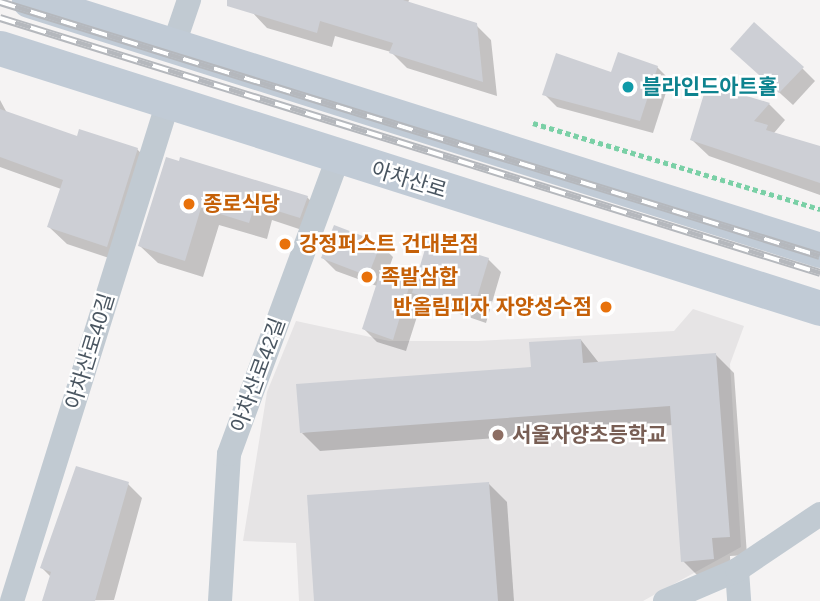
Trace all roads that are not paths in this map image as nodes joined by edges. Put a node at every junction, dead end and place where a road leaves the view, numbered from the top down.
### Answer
1 (29, 0) edge
2 (189, 0) edge
3 (173, 47) junction
4 (0, 48) edge
5 (168, 102) junction
6 (338, 158) junction
7 (820, 250) edge
8 (820, 308) edge
9 (820, 514) edge
10 (737, 570) junction
11 (10, 584) edge
12 (220, 601) edge
13 (665, 601) edge
14 (739, 601) edge

1 - 3 main road
2 - 3 street
3 - 7 main road
4 - 5 main road, 아차산로
5 - 6 main road, 아차산로
5 - 11 street, 아차산로40길
6 - 8 main road, 아차산로
6 - 12 street, 아차산로42길
9 - 10 street
10 - 13 street
10 - 14 street

